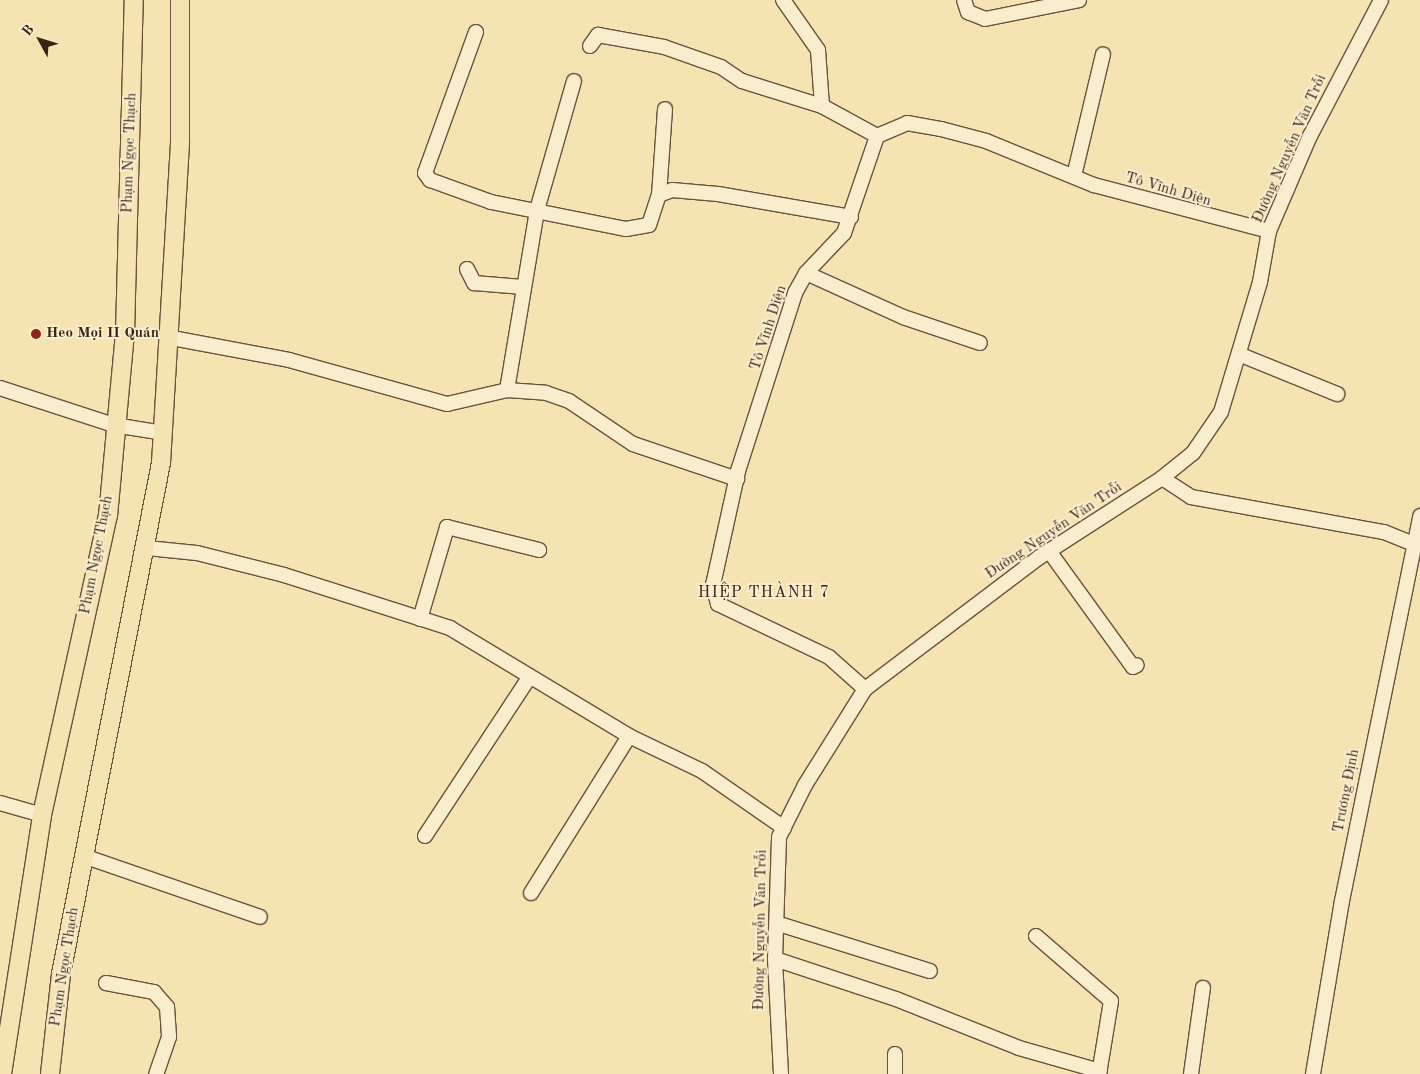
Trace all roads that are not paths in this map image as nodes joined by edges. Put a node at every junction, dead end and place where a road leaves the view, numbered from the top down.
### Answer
1 (134, 0) edge
2 (180, 0) edge
3 (783, 0) edge
4 (964, 0) edge
5 (1079, 0) edge
6 (1381, 0) edge
7 (476, 32) dead end
8 (590, 46) dead end
9 (1103, 54) dead end
10 (574, 81) dead end
11 (822, 106) junction
12 (665, 110) dead end
13 (877, 136) junction
14 (1074, 176) junction
15 (659, 195) junction
16 (537, 210) junction
17 (851, 218) junction
18 (1269, 231) junction
19 (467, 269) dead end
20 (806, 273) junction
21 (523, 287) junction
22 (172, 338) junction
23 (980, 343) dead end
24 (1241, 355) junction
25 (0, 388) edge
26 (507, 390) junction
27 (1337, 394) dead end
28 (114, 425) junction
29 (164, 433) junction
30 (1162, 478) junction
31 (737, 479) junction
32 (1420, 516) edge
33 (1414, 544) junction
34 (147, 548) junction
35 (539, 550) dead end
36 (1049, 551) junction
37 (420, 619) junction
38 (1137, 665) dead end
39 (530, 676) junction
40 (865, 689) junction
41 (629, 736) junction
42 (0, 803) edge
43 (42, 815) junction
44 (784, 828) junction
45 (425, 836) dead end
46 (83, 856) junction
47 (531, 893) dead end
48 (260, 917) dead end
49 (779, 924) junction
50 (1036, 936) dead end
51 (776, 959) junction
52 (930, 971) dead end
53 (106, 983) dead end
54 (1203, 988) dead end
55 (895, 1054) dead end
56 (1099, 1073) edge
57 (2, 1074) edge
58 (50, 1074) edge
59 (156, 1074) edge
60 (781, 1074) edge
61 (894, 1074) edge
62 (1191, 1074) edge
63 (1313, 1074) edge

1 - 28 main road, Phạm Ngọc Thạch
2 - 22 main road, Phạm Ngọc Thạch
3 - 11 street
4 - 5 street
6 - 18 street, Đường Nguyễn Văn Trỗi
7 - 16 street
8 - 11 street
9 - 14 street
10 - 16 street
11 - 13 street
12 - 15 street
13 - 14 street, Tô Vĩnh Diện
13 - 17 street, Tô Vĩnh Diện
14 - 18 street, Tô Vĩnh Diện
15 - 16 street
15 - 17 street
16 - 21 street
17 - 20 street, Tô Vĩnh Diện
18 - 24 street, Đường Nguyễn Văn Trỗi
19 - 21 street
20 - 23 street
20 - 31 street, Tô Vĩnh Diện
21 - 26 street
22 - 26 street
22 - 29 main road, Phạm Ngọc Thạch
24 - 27 street
24 - 30 street, Đường Nguyễn Văn Trỗi
25 - 28 street
26 - 31 street
28 - 29 street
28 - 43 main road, Phạm Ngọc Thạch
29 - 34 main road, Phạm Ngọc Thạch
30 - 33 street
30 - 36 street, Đường Nguyễn Văn Trỗi
31 - 40 street, Tô Vĩnh Diện
32 - 33 street, Trương Định
33 - 63 street, Trương Định
34 - 37 street
34 - 46 main road, Phạm Ngọc Thạch
35 - 37 street
36 - 38 street
36 - 40 street, Đường Nguyễn Văn Trỗi
37 - 39 street
39 - 41 street
39 - 45 street
40 - 44 street, Đường Nguyễn Văn Trỗi
41 - 44 street
41 - 47 street
42 - 43 street
43 - 57 main road, Phạm Ngọc Thạch
44 - 49 street, Đường Nguyễn Văn Trỗi
46 - 48 street
46 - 58 main road, Phạm Ngọc Thạch
49 - 51 street, Đường Nguyễn Văn Trỗi
49 - 52 street
50 - 56 street
51 - 56 street
51 - 60 street, Đường Nguyễn Văn Trỗi
53 - 59 street
54 - 62 street
55 - 61 street

